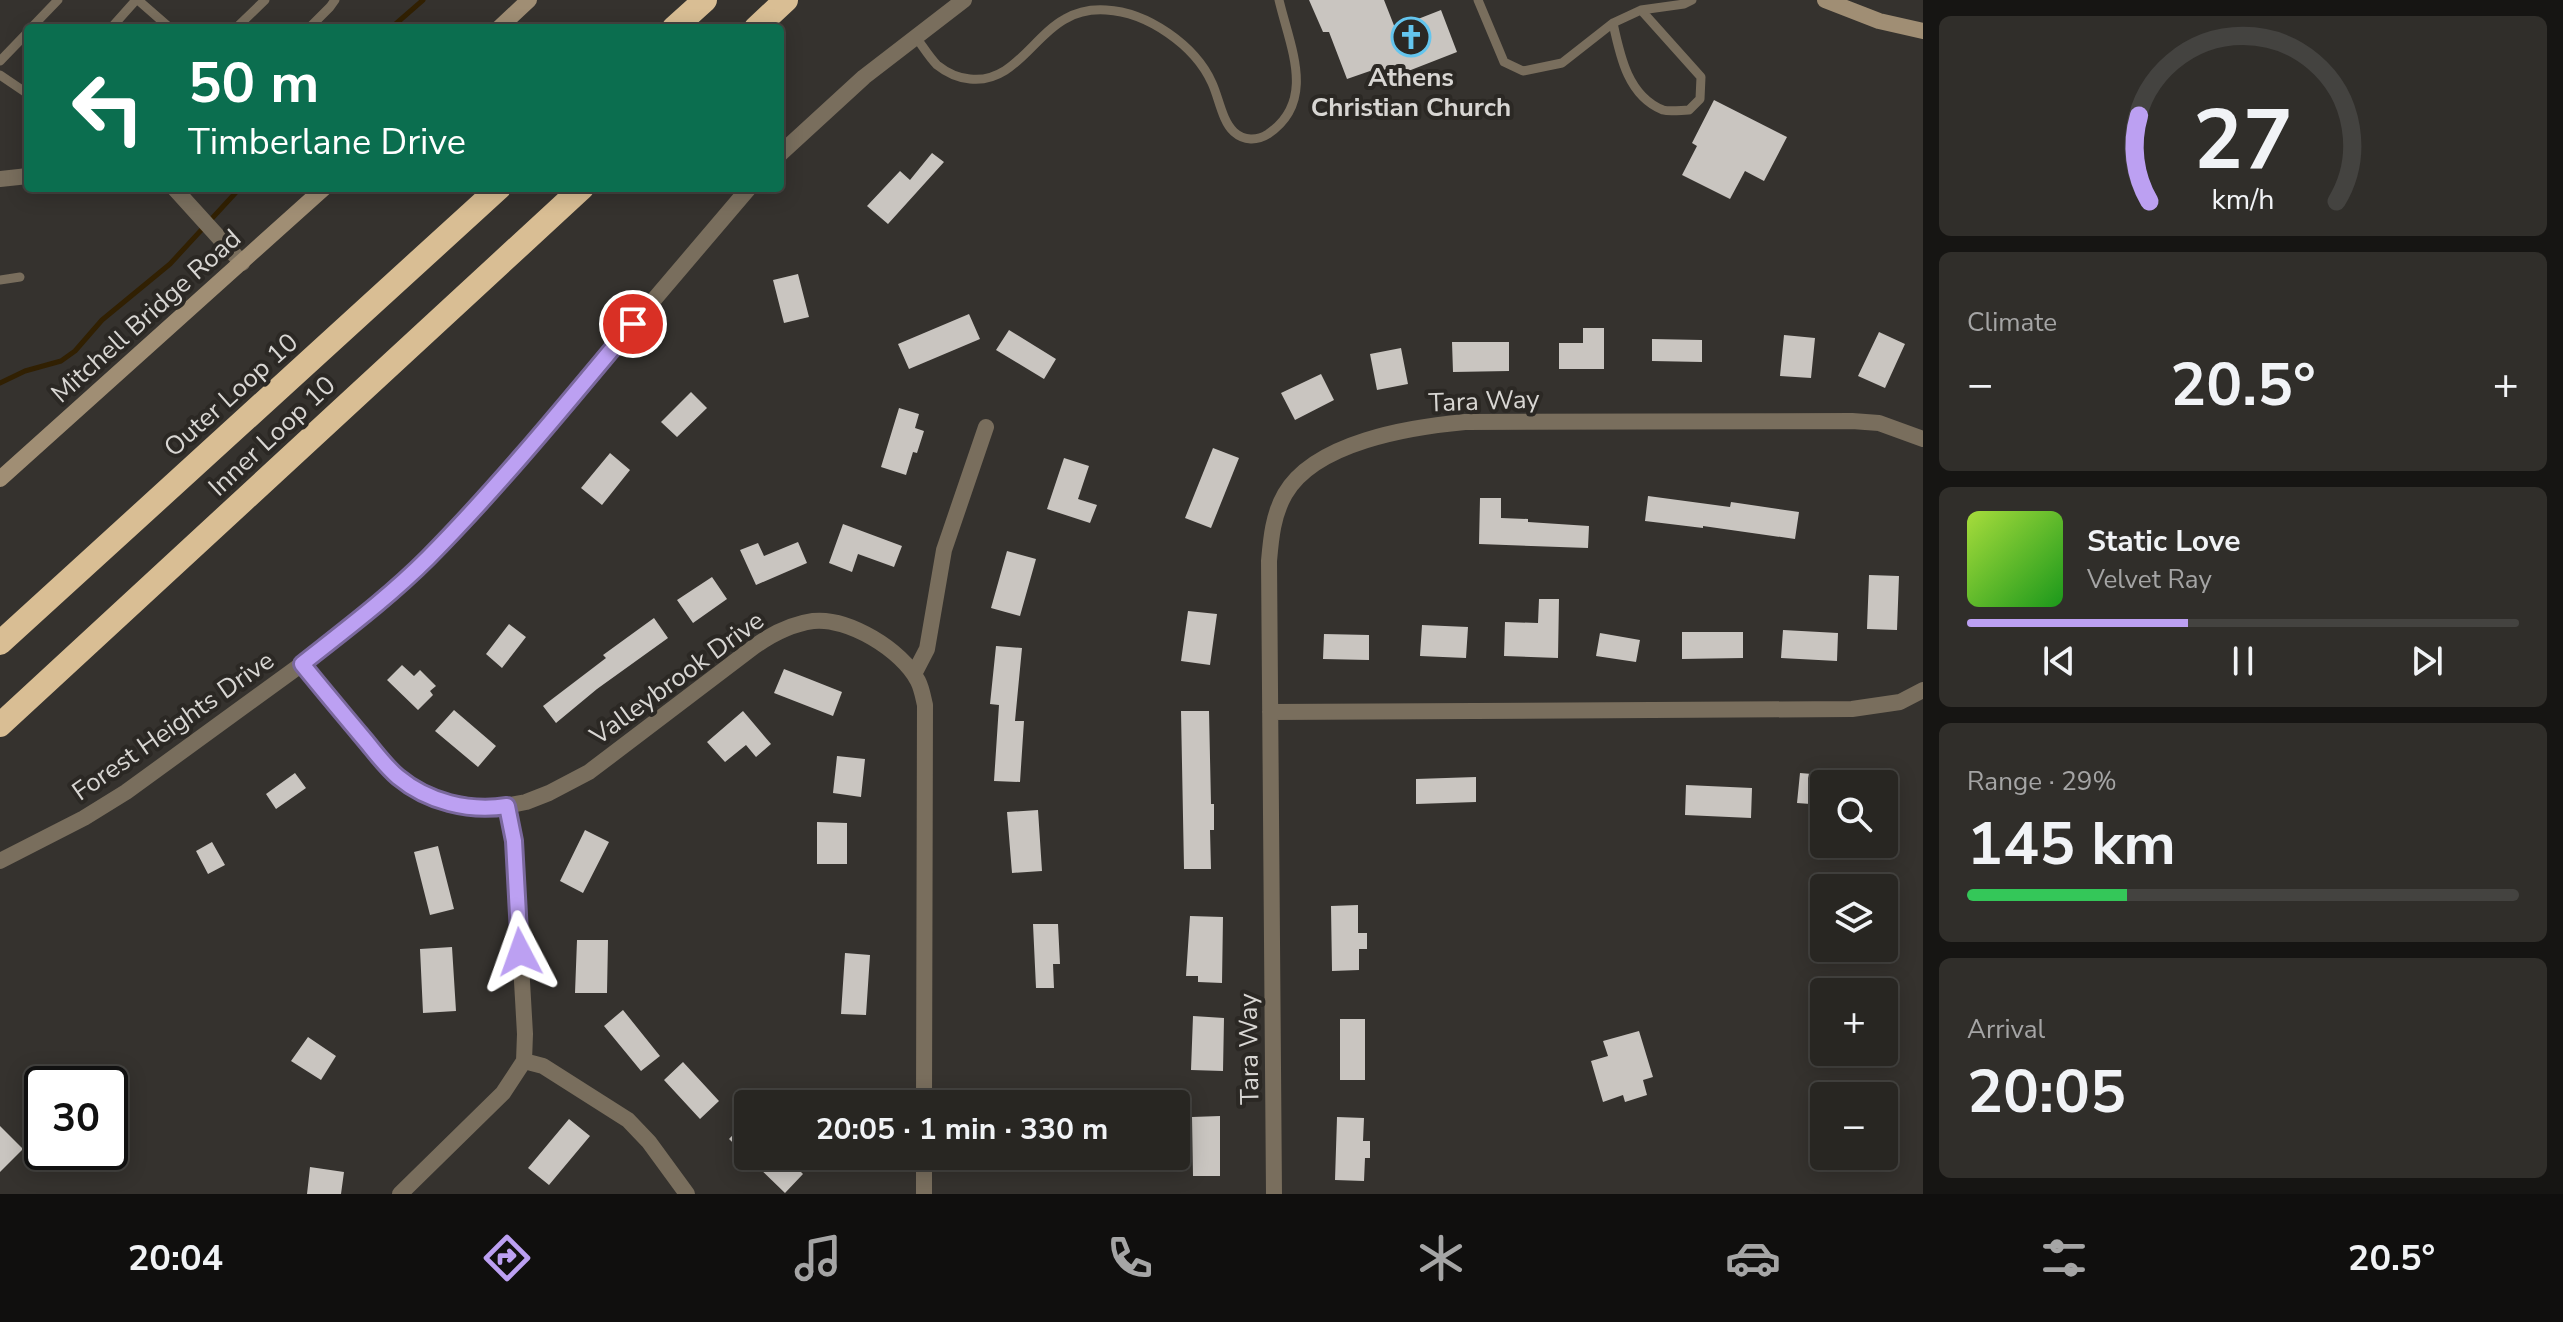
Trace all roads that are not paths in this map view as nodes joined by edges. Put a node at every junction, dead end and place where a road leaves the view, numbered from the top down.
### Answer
1 (58, 0) edge
2 (137, 0) edge
3 (265, 0) edge
4 (335, 0) edge
5 (529, 0) edge
6 (705, 0) edge
7 (786, 0) edge
8 (964, 0) edge
9 (1279, 0) edge
10 (1478, 0) edge
11 (1692, 0) edge
12 (1825, 0) edge
13 (1641, 10) junction
14 (1613, 23) junction
15 (36, 24) edge
16 (115, 24) edge
17 (165, 24) edge
18 (240, 24) edge
19 (313, 24) edge
20 (503, 24) edge
21 (678, 24) edge
22 (760, 24) edge
23 (1923, 31) edge
24 (24, 36) edge
25 (915, 36) junction
26 (0, 61) edge
27 (0, 75) edge
28 (24, 91) edge
29 (784, 150) edge
30 (24, 176) edge
31 (0, 179) edge
32 (177, 192) edge
33 (320, 192) edge
34 (495, 192) edge
35 (578, 192) edge
36 (746, 192) edge
37 (242, 263) junction
38 (20, 277) dead end
39 (0, 280) edge
40 (986, 427) dead end
41 (1923, 439) edge
42 (0, 479) edge
43 (0, 643) edge
44 (302, 664) junction
45 (914, 674) junction
46 (1923, 690) edge
47 (1270, 712) junction
48 (0, 725) edge
49 (507, 806) junction
50 (0, 861) edge
51 (524, 1061) junction
52 (924, 1090) edge
53 (924, 1170) edge
54 (400, 1194) edge
55 (687, 1194) edge
56 (924, 1194) edge
57 (1274, 1194) edge

1 - 15 lane
2 - 16 lane
2 - 17 lane
3 - 18 lane
4 - 19 lane
5 - 20 street
6 - 21 highway
7 - 22 highway
8 - 25 street
9 - 25 lane
10 - 14 lane
11 - 13 lane
12 - 23 street
13 - 14 lane
13 - 14 lane
24 - 26 lane
25 - 29 street
27 - 28 lane
30 - 31 street
32 - 37 street
33 - 37 street, Mitchell Bridge Road
34 - 43 highway, Outer Loop 10
35 - 48 highway, Inner Loop 10
36 - 44 street, Forest Heights Drive
37 - 42 street, Mitchell Bridge Road
38 - 39 lane
40 - 45 street
41 - 47 street, Tara Way
44 - 49 street, Valleybrook Drive
44 - 50 street, Forest Heights Drive
45 - 49 street, Valleybrook Drive
45 - 52 street
46 - 47 street
47 - 57 street, Tara Way
49 - 51 street
51 - 54 street
51 - 55 street
53 - 56 street

